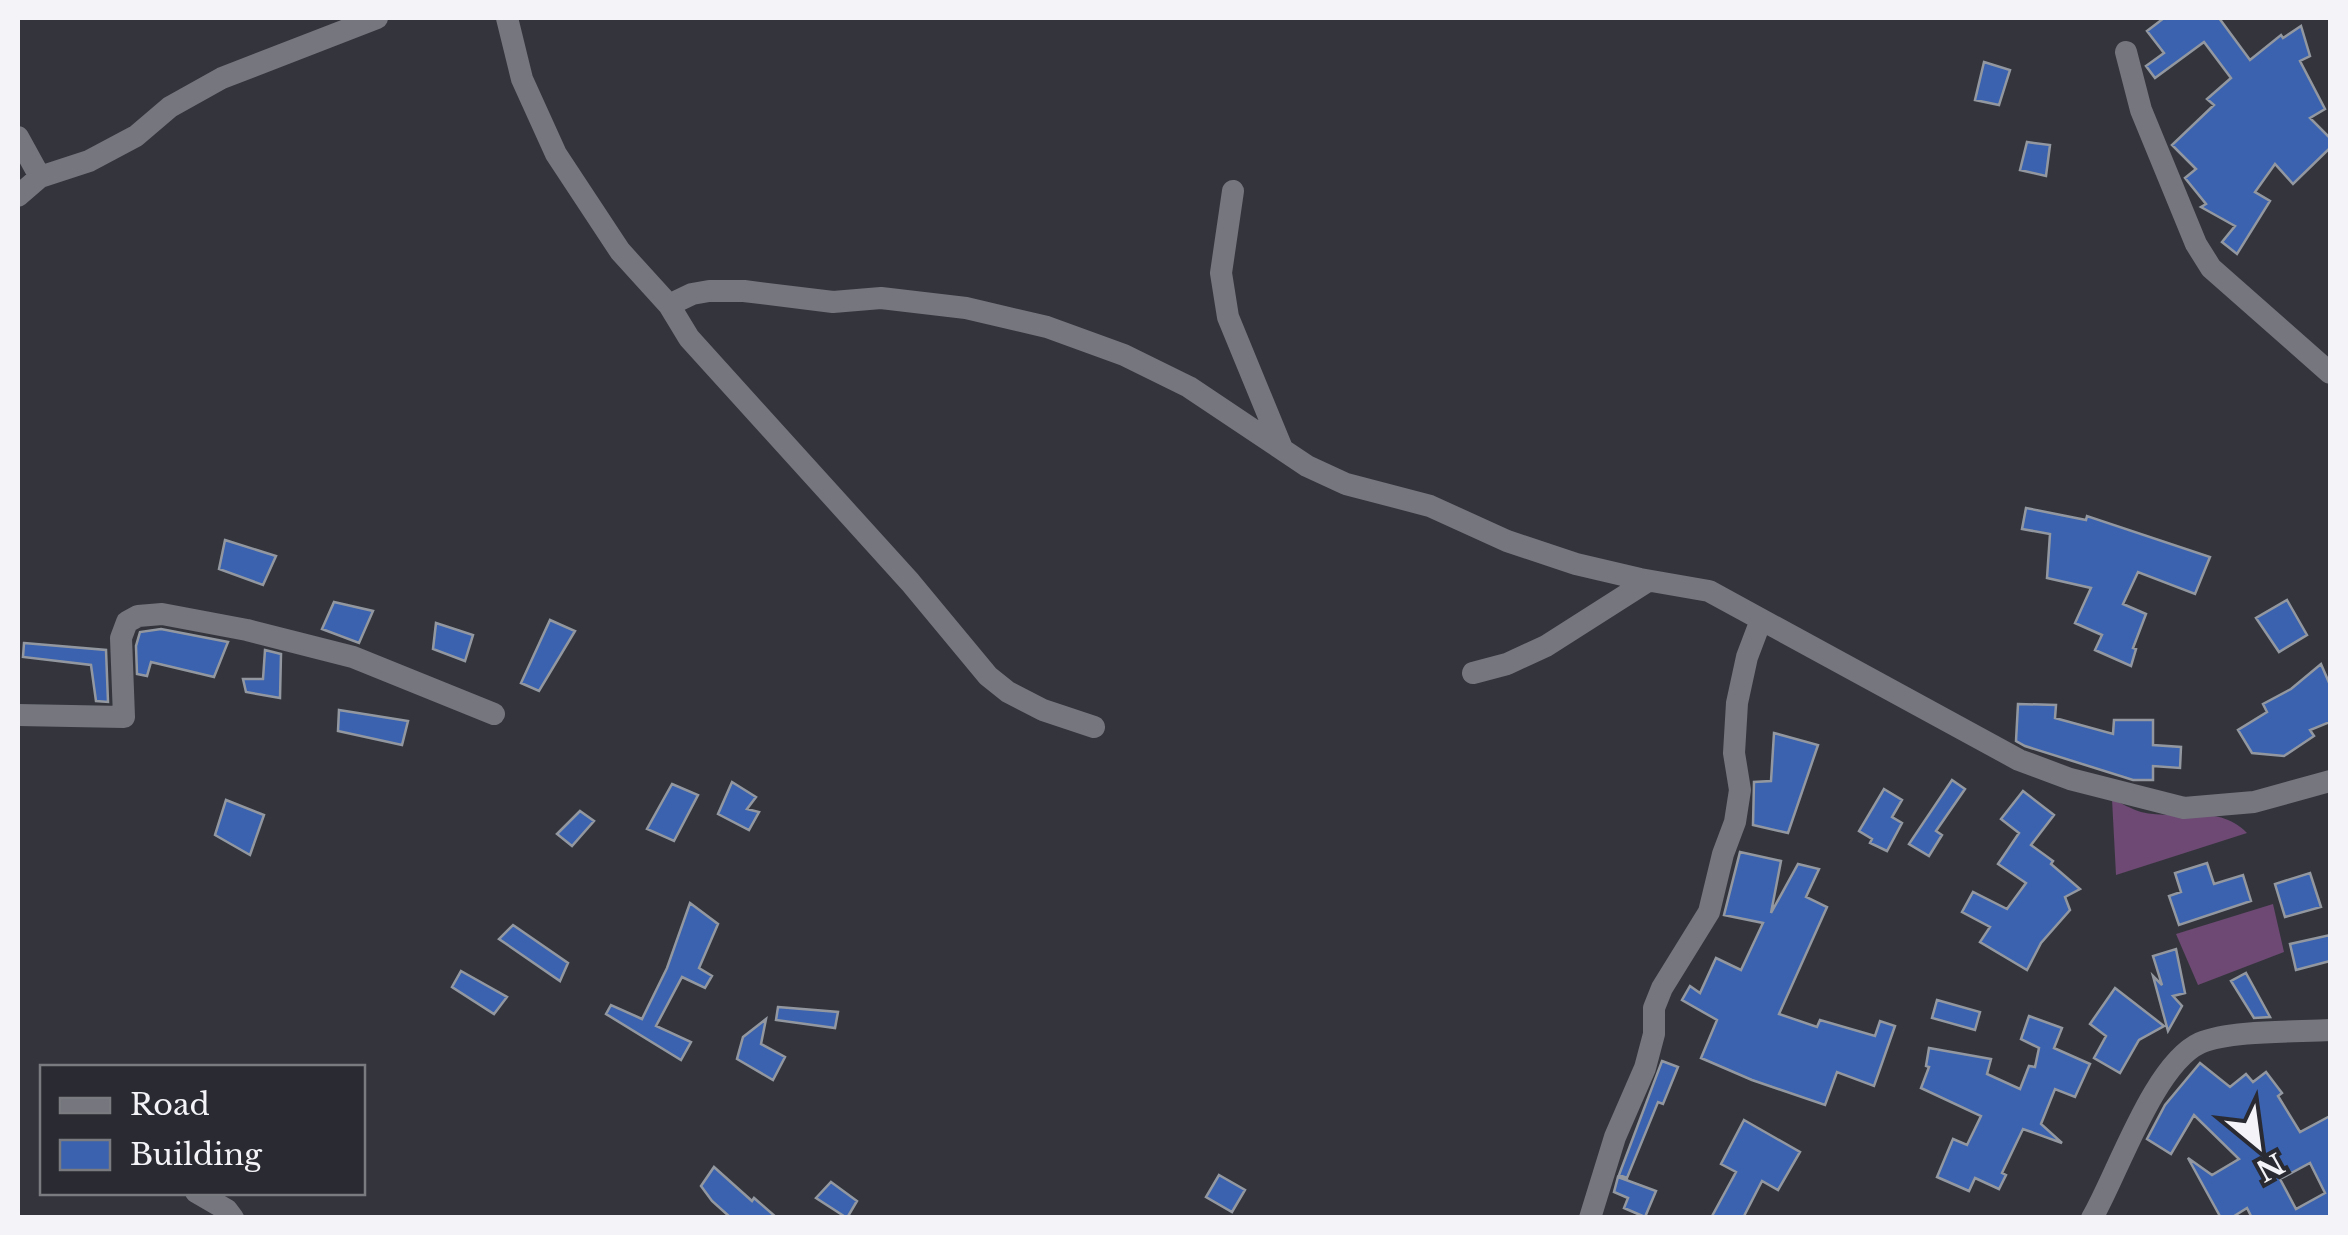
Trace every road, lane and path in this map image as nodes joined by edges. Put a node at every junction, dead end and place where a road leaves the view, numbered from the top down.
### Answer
1 (378, 18) edge
2 (507, 18) edge
3 (2126, 52) dead end
4 (18, 136) edge
5 (40, 177) junction
6 (1233, 191) dead end
7 (18, 196) edge
8 (669, 305) junction
9 (2330, 373) edge
10 (1281, 446) junction
11 (1648, 580) junction
12 (1761, 620) junction
13 (1474, 673) dead end
14 (494, 714) dead end
15 (18, 715) edge
16 (1094, 727) dead end
17 (2330, 781) edge
18 (2330, 1030) edge
19 (201, 1195) edge
20 (233, 1218) edge
21 (1590, 1218) edge
22 (2092, 1218) edge

1 - 5 street
2 - 8 street
3 - 9 street
4 - 5 street
5 - 7 street
6 - 10 street
8 - 10 street
8 - 16 street
10 - 11 street
11 - 12 street
11 - 13 street
12 - 17 street
12 - 21 street
14 - 15 street
18 - 22 street
19 - 20 street

